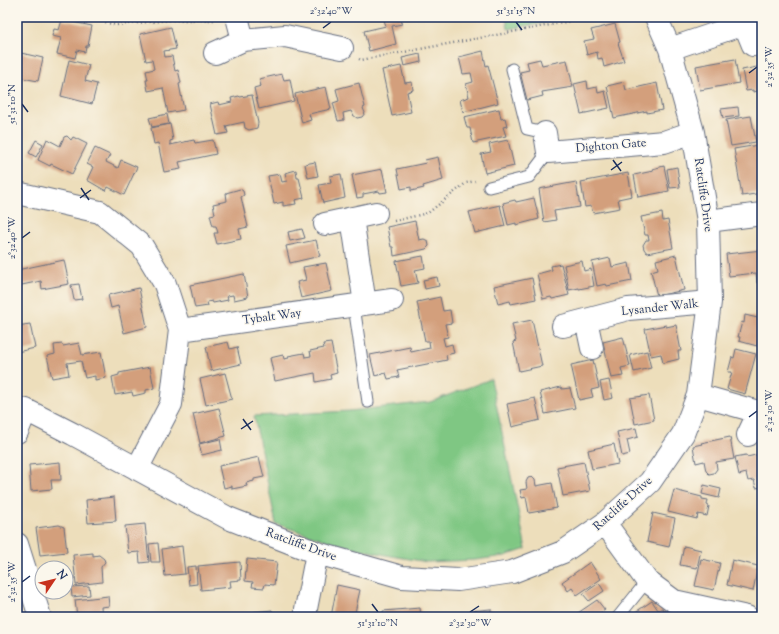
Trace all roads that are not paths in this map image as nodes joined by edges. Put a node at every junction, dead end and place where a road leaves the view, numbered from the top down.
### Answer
1 (656, 17) edge
2 (755, 19) edge
3 (240, 25) edge
4 (753, 45) dead end
5 (342, 48) road end
6 (670, 49) junction
7 (215, 53) dead end
8 (512, 69) dead end
9 (693, 132) junction
10 (546, 142) junction
11 (489, 187) road end
12 (17, 193) edge
13 (376, 213) road end
14 (762, 214) edge
15 (352, 218) junction
16 (708, 221) junction
17 (325, 224) dead end
18 (392, 300) dead end
19 (710, 302) junction
20 (359, 305) junction
21 (586, 320) junction
22 (563, 326) dead end
23 (180, 330) junction
24 (592, 348) dead end
25 (698, 395) junction
26 (368, 402) dead end
27 (21, 409) edge
28 (761, 412) edge
29 (17, 432) edge
30 (748, 435) dead end
31 (137, 470) junction
32 (605, 523) junction
33 (17, 544) edge
34 (317, 553) junction
35 (648, 581) junction
36 (40, 617) edge
37 (306, 617) edge
38 (618, 617) edge
39 (747, 617) edge

1 - 6 street, Ratcliffe Drive
2 - 4 street
2 - 6 street
3 - 5 street
3 - 7 street
6 - 9 street, Ratcliffe Drive
8 - 10 lane
9 - 10 street, Dighton Gate
9 - 16 street, Ratcliffe Drive
10 - 11 lane
12 - 23 street
13 - 15 street
14 - 16 street
15 - 17 street
15 - 20 street
16 - 19 street, Ratcliffe Drive
18 - 20 street, Tybalt Way
19 - 21 street, Lysander Walk
19 - 25 street, Ratcliffe Drive
20 - 23 street, Tybalt Way
20 - 26 lane
21 - 22 street, Lysander Walk
21 - 24 street
23 - 31 street
25 - 28 street
25 - 32 street, Ratcliffe Drive
27 - 29 street
27 - 31 street, Ratcliffe Drive
28 - 30 street
31 - 34 street, Ratcliffe Drive
32 - 34 street, Ratcliffe Drive
32 - 35 street
33 - 36 street
34 - 37 street
35 - 38 lane
35 - 39 street

